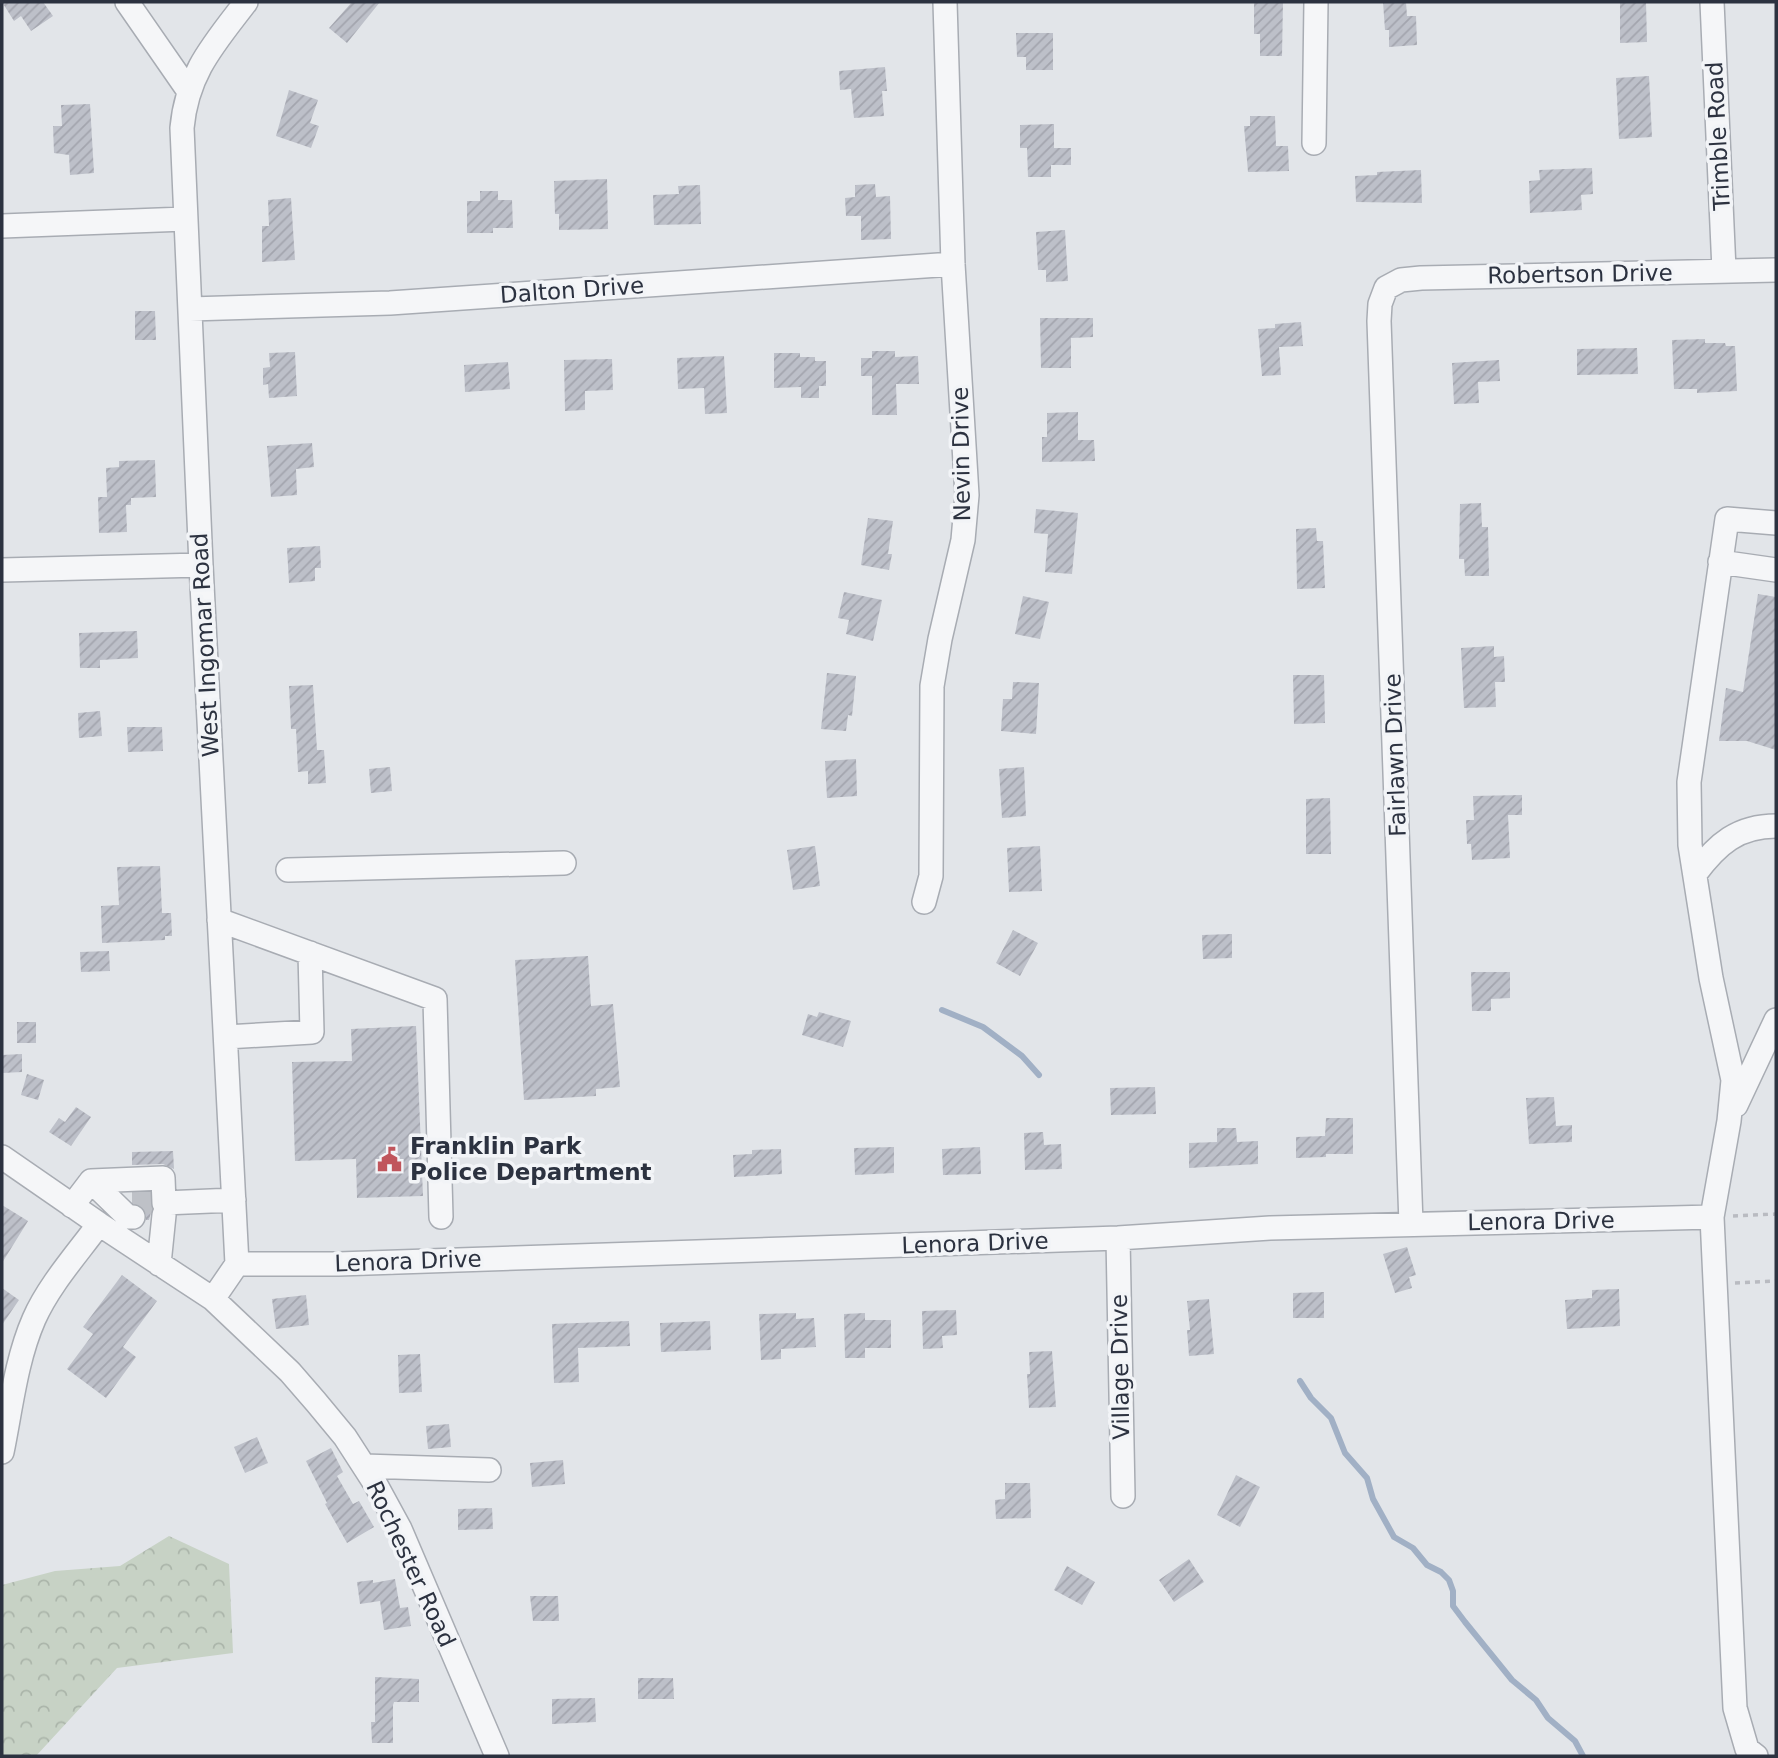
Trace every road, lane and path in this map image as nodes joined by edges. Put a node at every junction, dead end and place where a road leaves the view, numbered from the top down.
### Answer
1 (127, 2) edge
2 (247, 2) edge
3 (945, 2) edge
4 (1316, 2) edge
5 (1712, 2) edge
6 (188, 90) junction
7 (1314, 143) dead end
8 (185, 219) junction
9 (2, 226) edge
10 (953, 264) junction
11 (1724, 270) junction
12 (1776, 270) edge
13 (1386, 288) joint
14 (190, 309) junction
15 (1776, 523) edge
16 (1720, 562) junction
17 (201, 565) junction
18 (2, 570) edge
19 (1776, 570) edge
20 (1776, 826) edge
21 (564, 863) dead end
22 (288, 870) dead end
23 (1695, 874) junction
24 (924, 902) dead end
25 (219, 920) junction
26 (310, 953) junction
27 (1776, 1020) edge
28 (226, 1037) junction
29 (1728, 1121) junction
30 (2, 1157) edge
31 (91, 1181) junction
32 (234, 1200) junction
33 (72, 1206) junction
34 (145, 1208) junction
35 (1776, 1214) edge
36 (441, 1217) dead end
37 (1712, 1217) junction
38 (1411, 1223) junction
39 (99, 1224) junction
40 (1118, 1238) junction
41 (159, 1264) junction
42 (237, 1264) junction
43 (1776, 1281) edge
44 (1715, 1285) junction
45 (213, 1299) junction
46 (2, 1451) edge
47 (364, 1466) junction
48 (489, 1470) dead end
49 (1123, 1496) dead end
50 (498, 1756) edge
51 (1756, 1756) edge

1 - 6 street
2 - 6 street, West Ingomar Road
3 - 10 street, Nevin Drive
4 - 7 street
5 - 11 street, Trimble Road
6 - 8 street, West Ingomar Road
8 - 9 street
8 - 14 street, West Ingomar Road
10 - 14 street, Dalton Drive
10 - 24 street, Nevin Drive
11 - 12 street, Robertson Drive
11 - 13 street, Robertson Drive
13 - 38 street, Fairlawn Drive
14 - 17 street, West Ingomar Road
15 - 16 street
16 - 19 street
16 - 23 street
17 - 18 street
17 - 25 street, West Ingomar Road
20 - 23 street
21 - 22 street
23 - 29 street
25 - 26 street
25 - 28 street, West Ingomar Road
26 - 28 street
26 - 36 street
27 - 29 street
28 - 32 street, West Ingomar Road
29 - 37 street
30 - 33 street, Rochester Road
31 - 33 street
31 - 34 street
31 - 34 street
32 - 34 street
32 - 42 street, West Ingomar Road
33 - 39 street, Rochester Road
34 - 41 street
35 - 37 path
37 - 38 street, Lenora Drive
37 - 44 street
38 - 40 street, Lenora Drive
39 - 41 street, Rochester Road
39 - 46 street
40 - 42 street, Lenora Drive
40 - 49 street, Village Drive
41 - 45 street, Rochester Road
42 - 45 street
43 - 44 path
44 - 51 street
45 - 47 street, Rochester Road
47 - 48 street
47 - 50 street, Rochester Road

